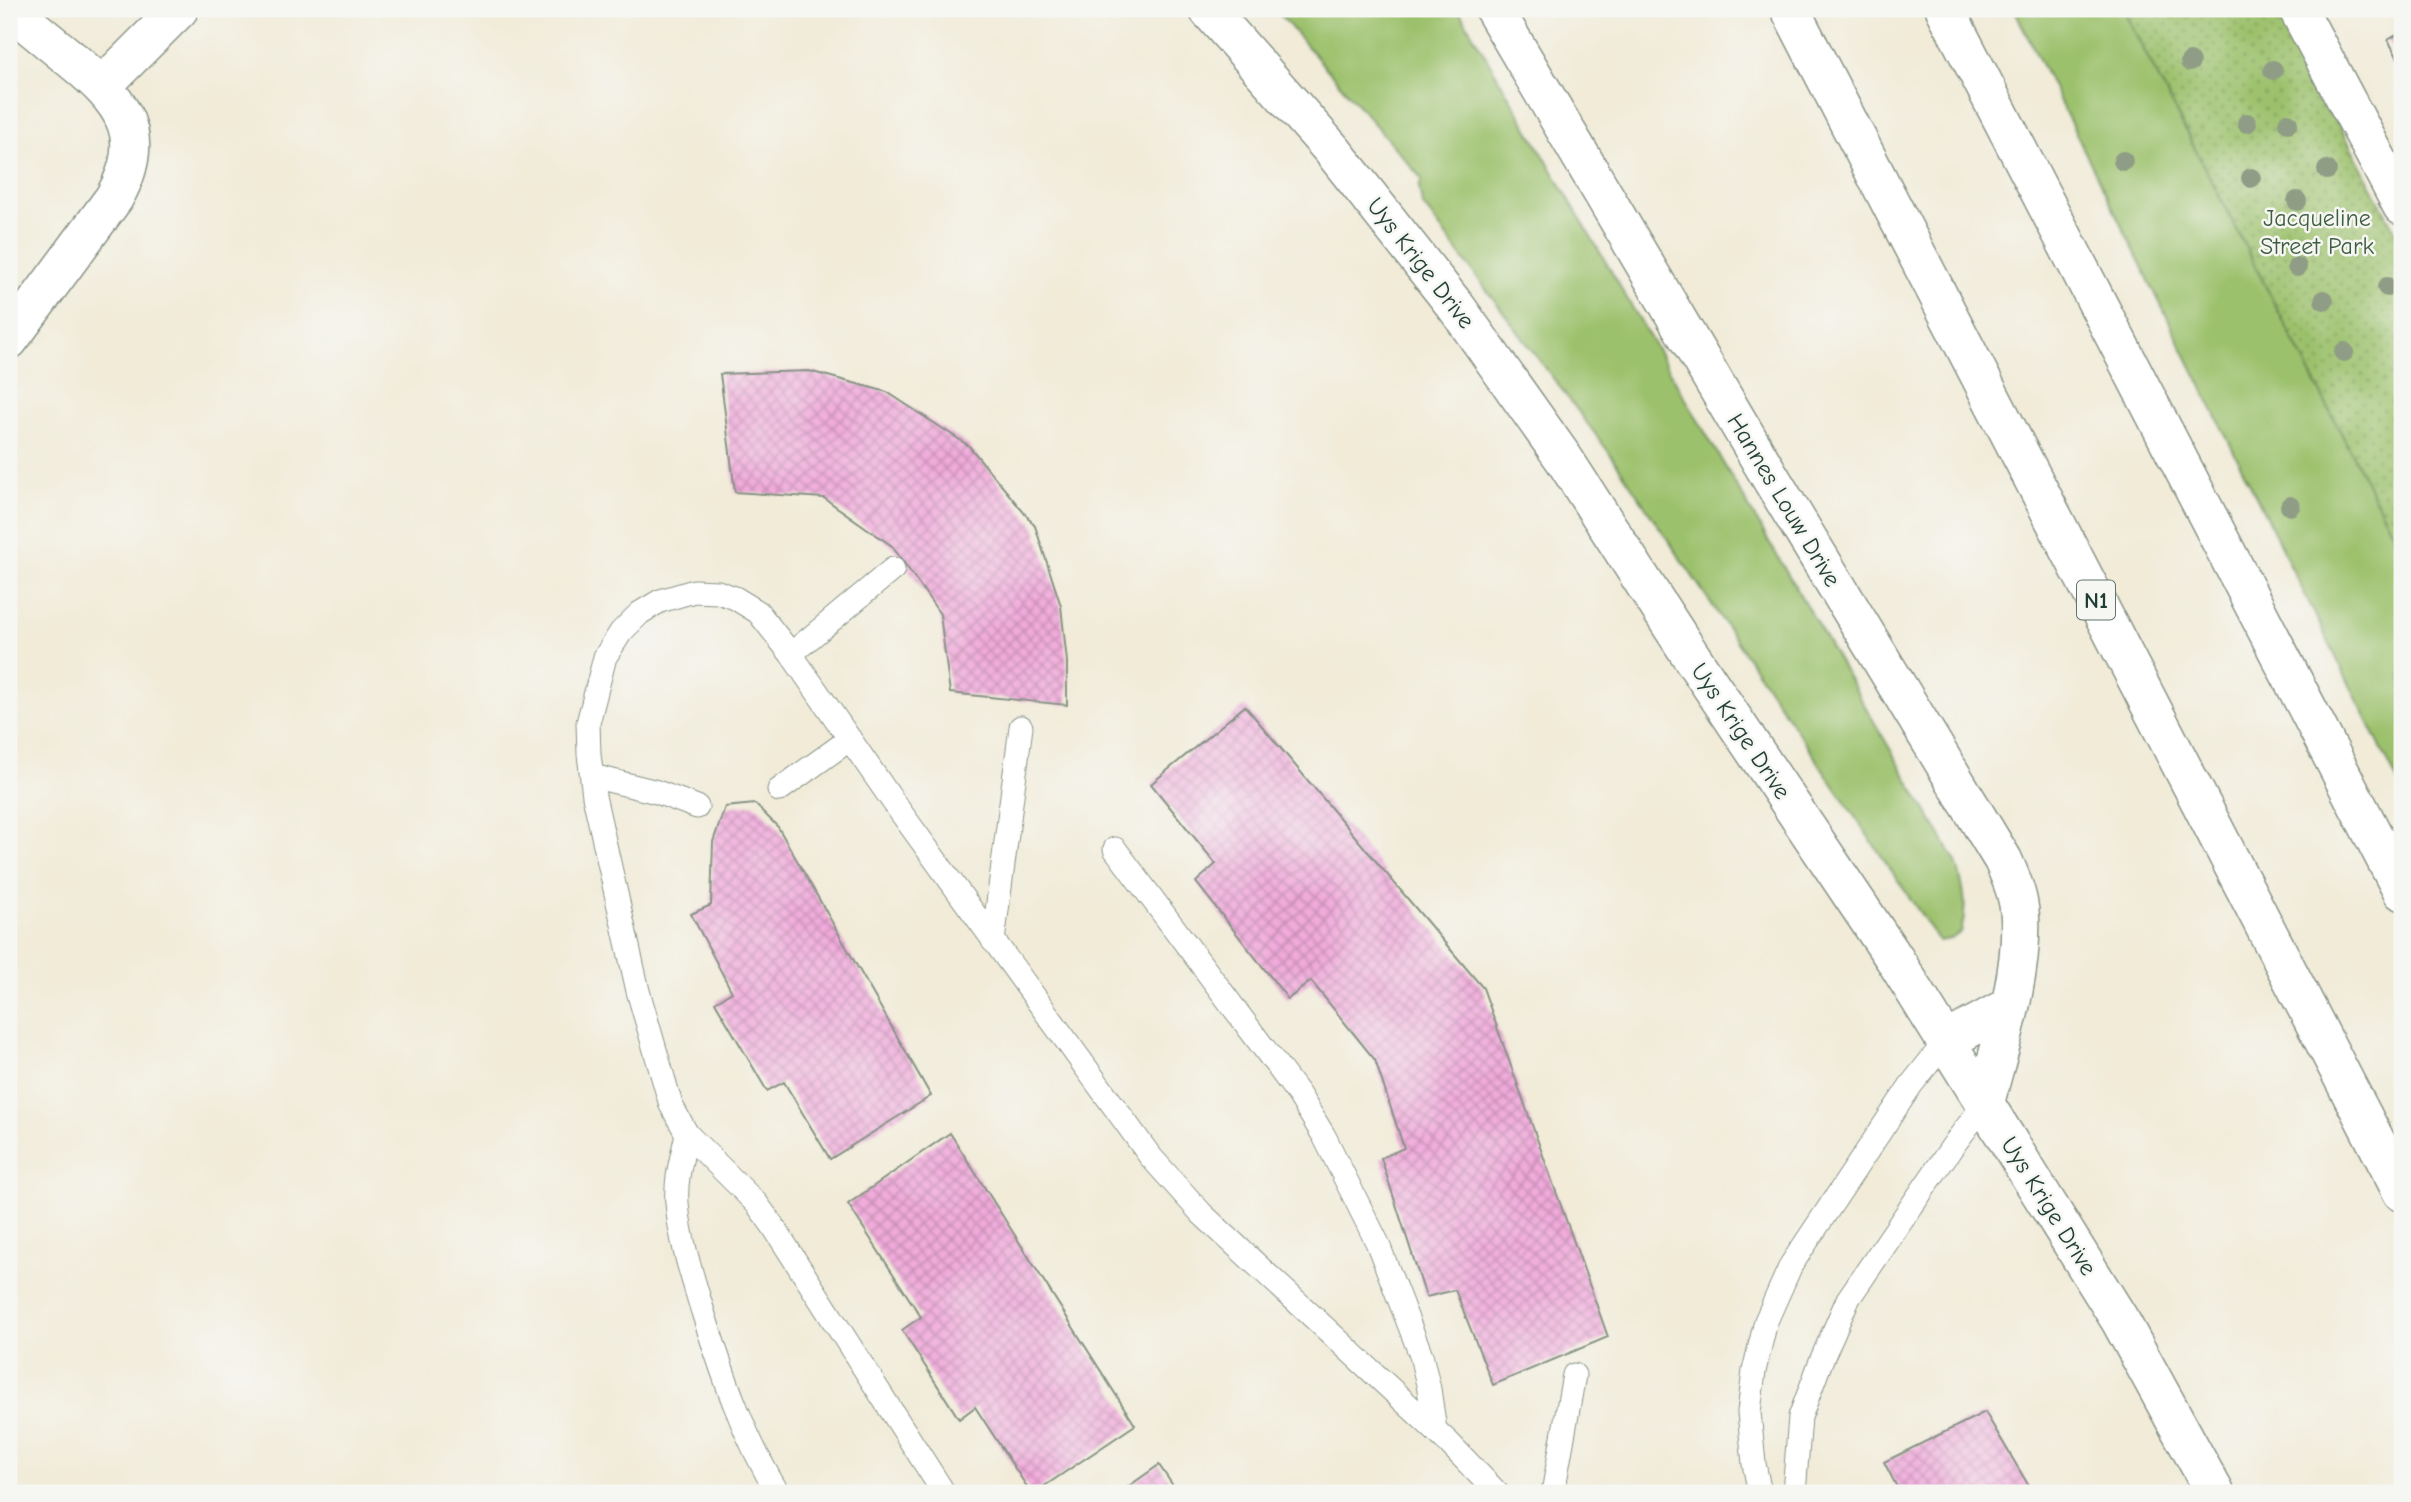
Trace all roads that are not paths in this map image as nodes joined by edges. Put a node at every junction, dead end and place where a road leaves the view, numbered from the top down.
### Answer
1 (9, 9) edge
2 (179, 9) edge
3 (1208, 9) edge
4 (1494, 9) edge
5 (1790, 9) edge
6 (1945, 9) edge
7 (2298, 9) edge
8 (103, 85) junction
9 (2402, 206) edge
10 (9, 340) edge
11 (892, 569) dead end
12 (791, 654) junction
13 (1021, 727) dead end
14 (850, 739) junction
15 (592, 776) junction
16 (779, 790) dead end
17 (696, 807) dead end
18 (1115, 849) dead end
19 (2402, 891) edge
20 (993, 941) junction
21 (2010, 1006) junction
22 (1946, 1041) junction
23 (1985, 1103) junction
24 (687, 1134) junction
25 (2402, 1192) edge
26 (1574, 1375) dead end
27 (1435, 1430) junction
28 (778, 1493) edge
29 (944, 1493) edge
30 (1497, 1493) edge
31 (1553, 1493) edge
32 (1760, 1493) edge
33 (1794, 1493) edge
34 (2215, 1493) edge

1 - 8 main road
2 - 8 main road
3 - 22 main road, Uys Krige Drive
4 - 21 main road, Hannes Louw Drive
5 - 25 main road, N1
6 - 19 main road
7 - 9 main road
8 - 10 main road
11 - 12 lane
12 - 14 lane
12 - 15 lane
13 - 20 lane
14 - 16 lane
14 - 20 lane
15 - 17 lane
15 - 24 lane
18 - 27 lane
20 - 27 lane
21 - 22 main road
21 - 23 main road, Hannes Louw Drive
22 - 23 main road, Uys Krige Drive
22 - 32 lane
23 - 33 lane
23 - 34 main road, Uys Krige Drive
24 - 28 lane
24 - 29 lane
26 - 31 lane
27 - 30 lane

